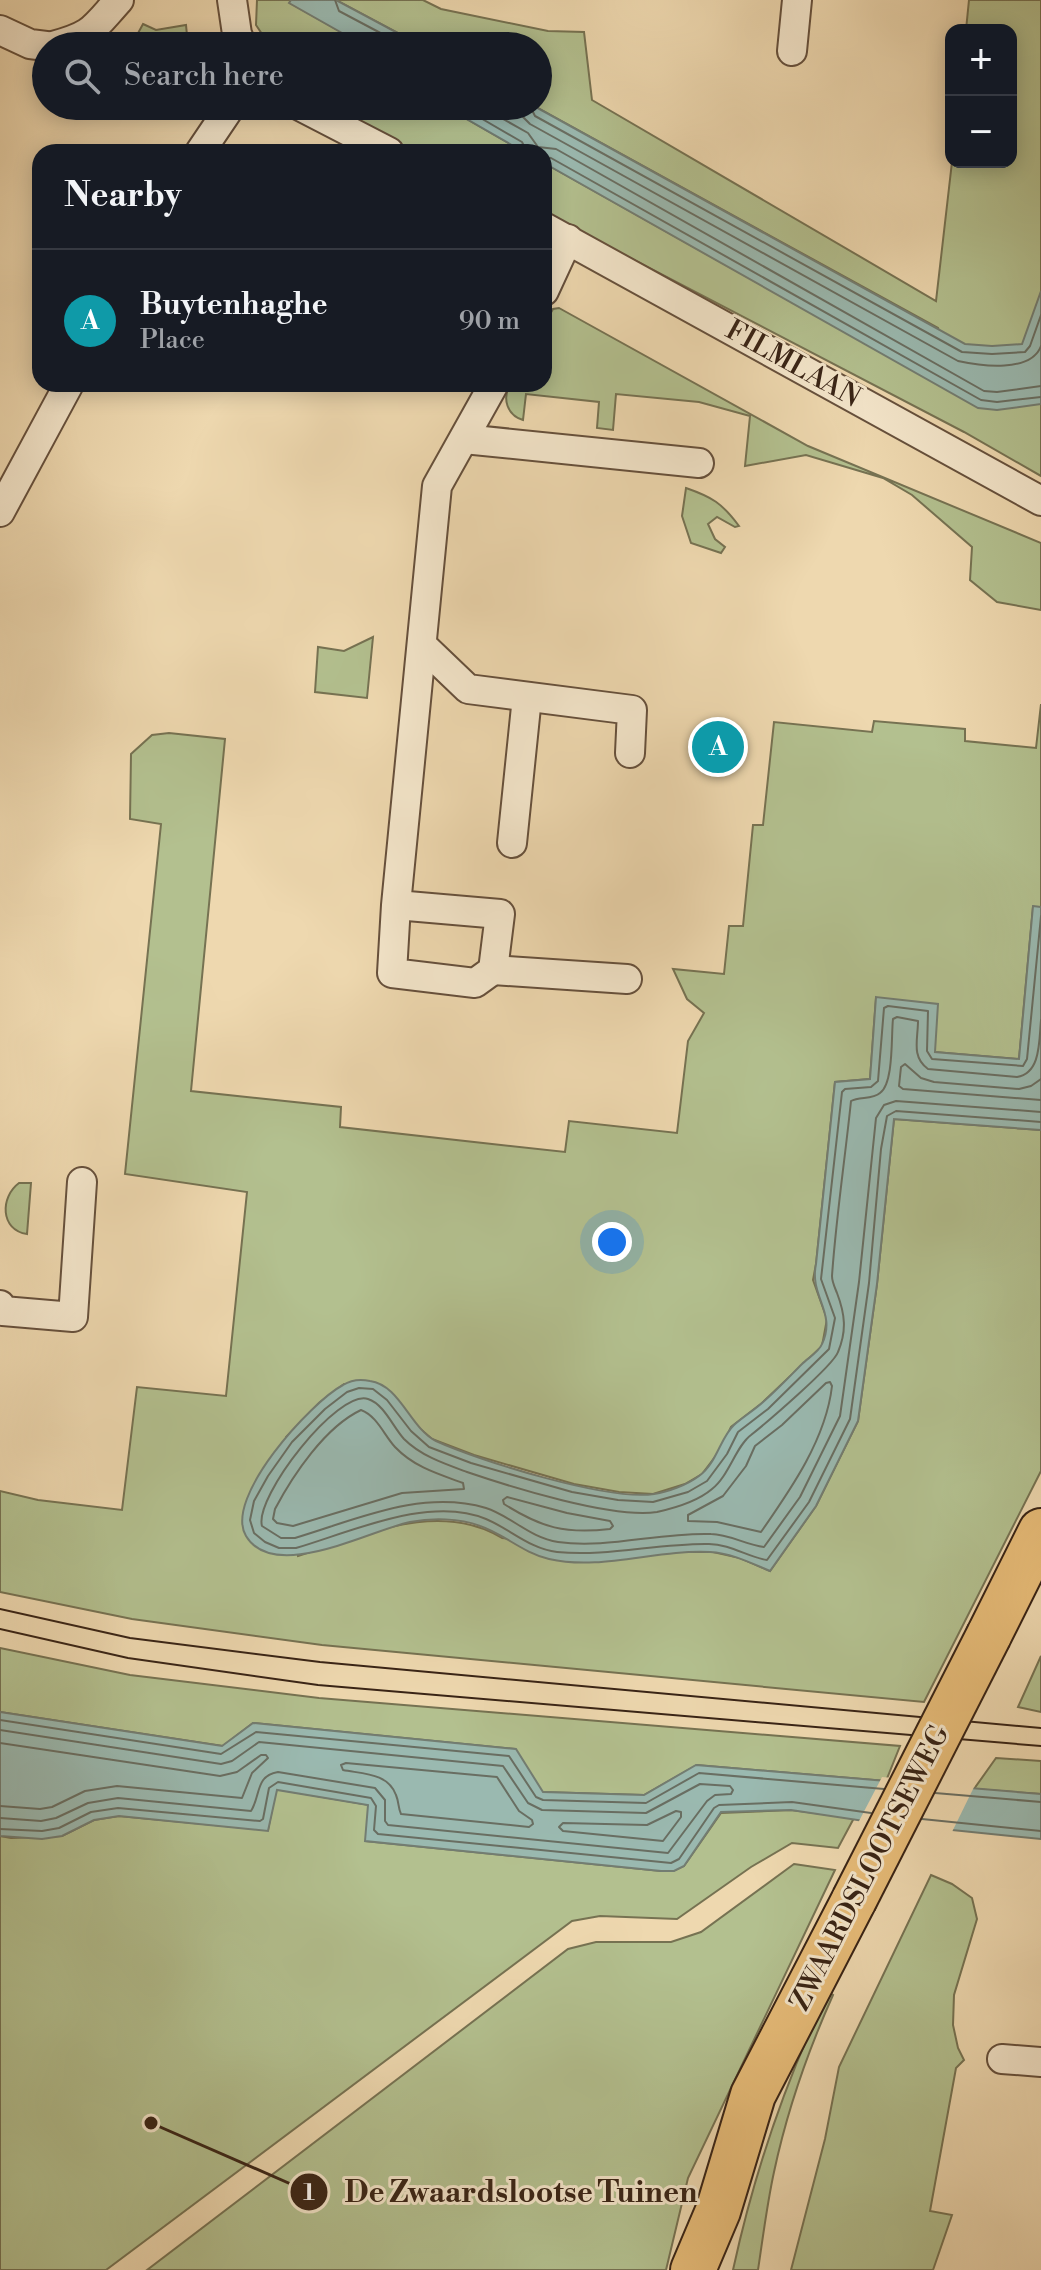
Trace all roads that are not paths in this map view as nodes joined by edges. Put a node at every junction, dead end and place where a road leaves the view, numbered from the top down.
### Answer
1 (119, 0) edge
2 (232, 0) edge
3 (797, 0) edge
4 (0, 30) edge
5 (91, 32) edge
6 (237, 32) edge
7 (32, 44) edge
8 (792, 51) dead end
9 (222, 120) edge
10 (327, 120) edge
11 (205, 144) edge
12 (374, 144) edge
13 (556, 233) edge
14 (64, 392) edge
15 (490, 392) edge
16 (464, 439) junction
17 (699, 463) dead end
18 (7, 479) edge
19 (1041, 501) edge
20 (0, 512) edge
21 (422, 645) junction
22 (527, 697) junction
23 (630, 753) dead end
24 (512, 843) dead end
25 (396, 905) junction
26 (493, 970) junction
27 (627, 979) dead end
28 (82, 1182) dead end
29 (0, 1305) edge
30 (1041, 1531) edge
31 (1002, 2059) dead end
32 (1041, 2062) edge
33 (718, 2211) junction
34 (693, 2270) edge
35 (717, 2270) edge

1 - 5 street
2 - 6 street
3 - 8 street
4 - 7 street
9 - 11 street
10 - 12 street
13 - 19 street, FILMLAAN
14 - 18 street
15 - 16 street
16 - 17 street
16 - 21 street
18 - 20 street
21 - 22 street
21 - 25 street
22 - 23 street
22 - 24 street
25 - 26 street
25 - 26 street
26 - 27 street
28 - 29 street
30 - 33 main road, ZWAARDSLOOTSEWEG, bridge
31 - 32 street
33 - 34 main road, ZWAARDSLOOTSEWEG
33 - 35 main road, ZWAARDSLOOTSEWEG

